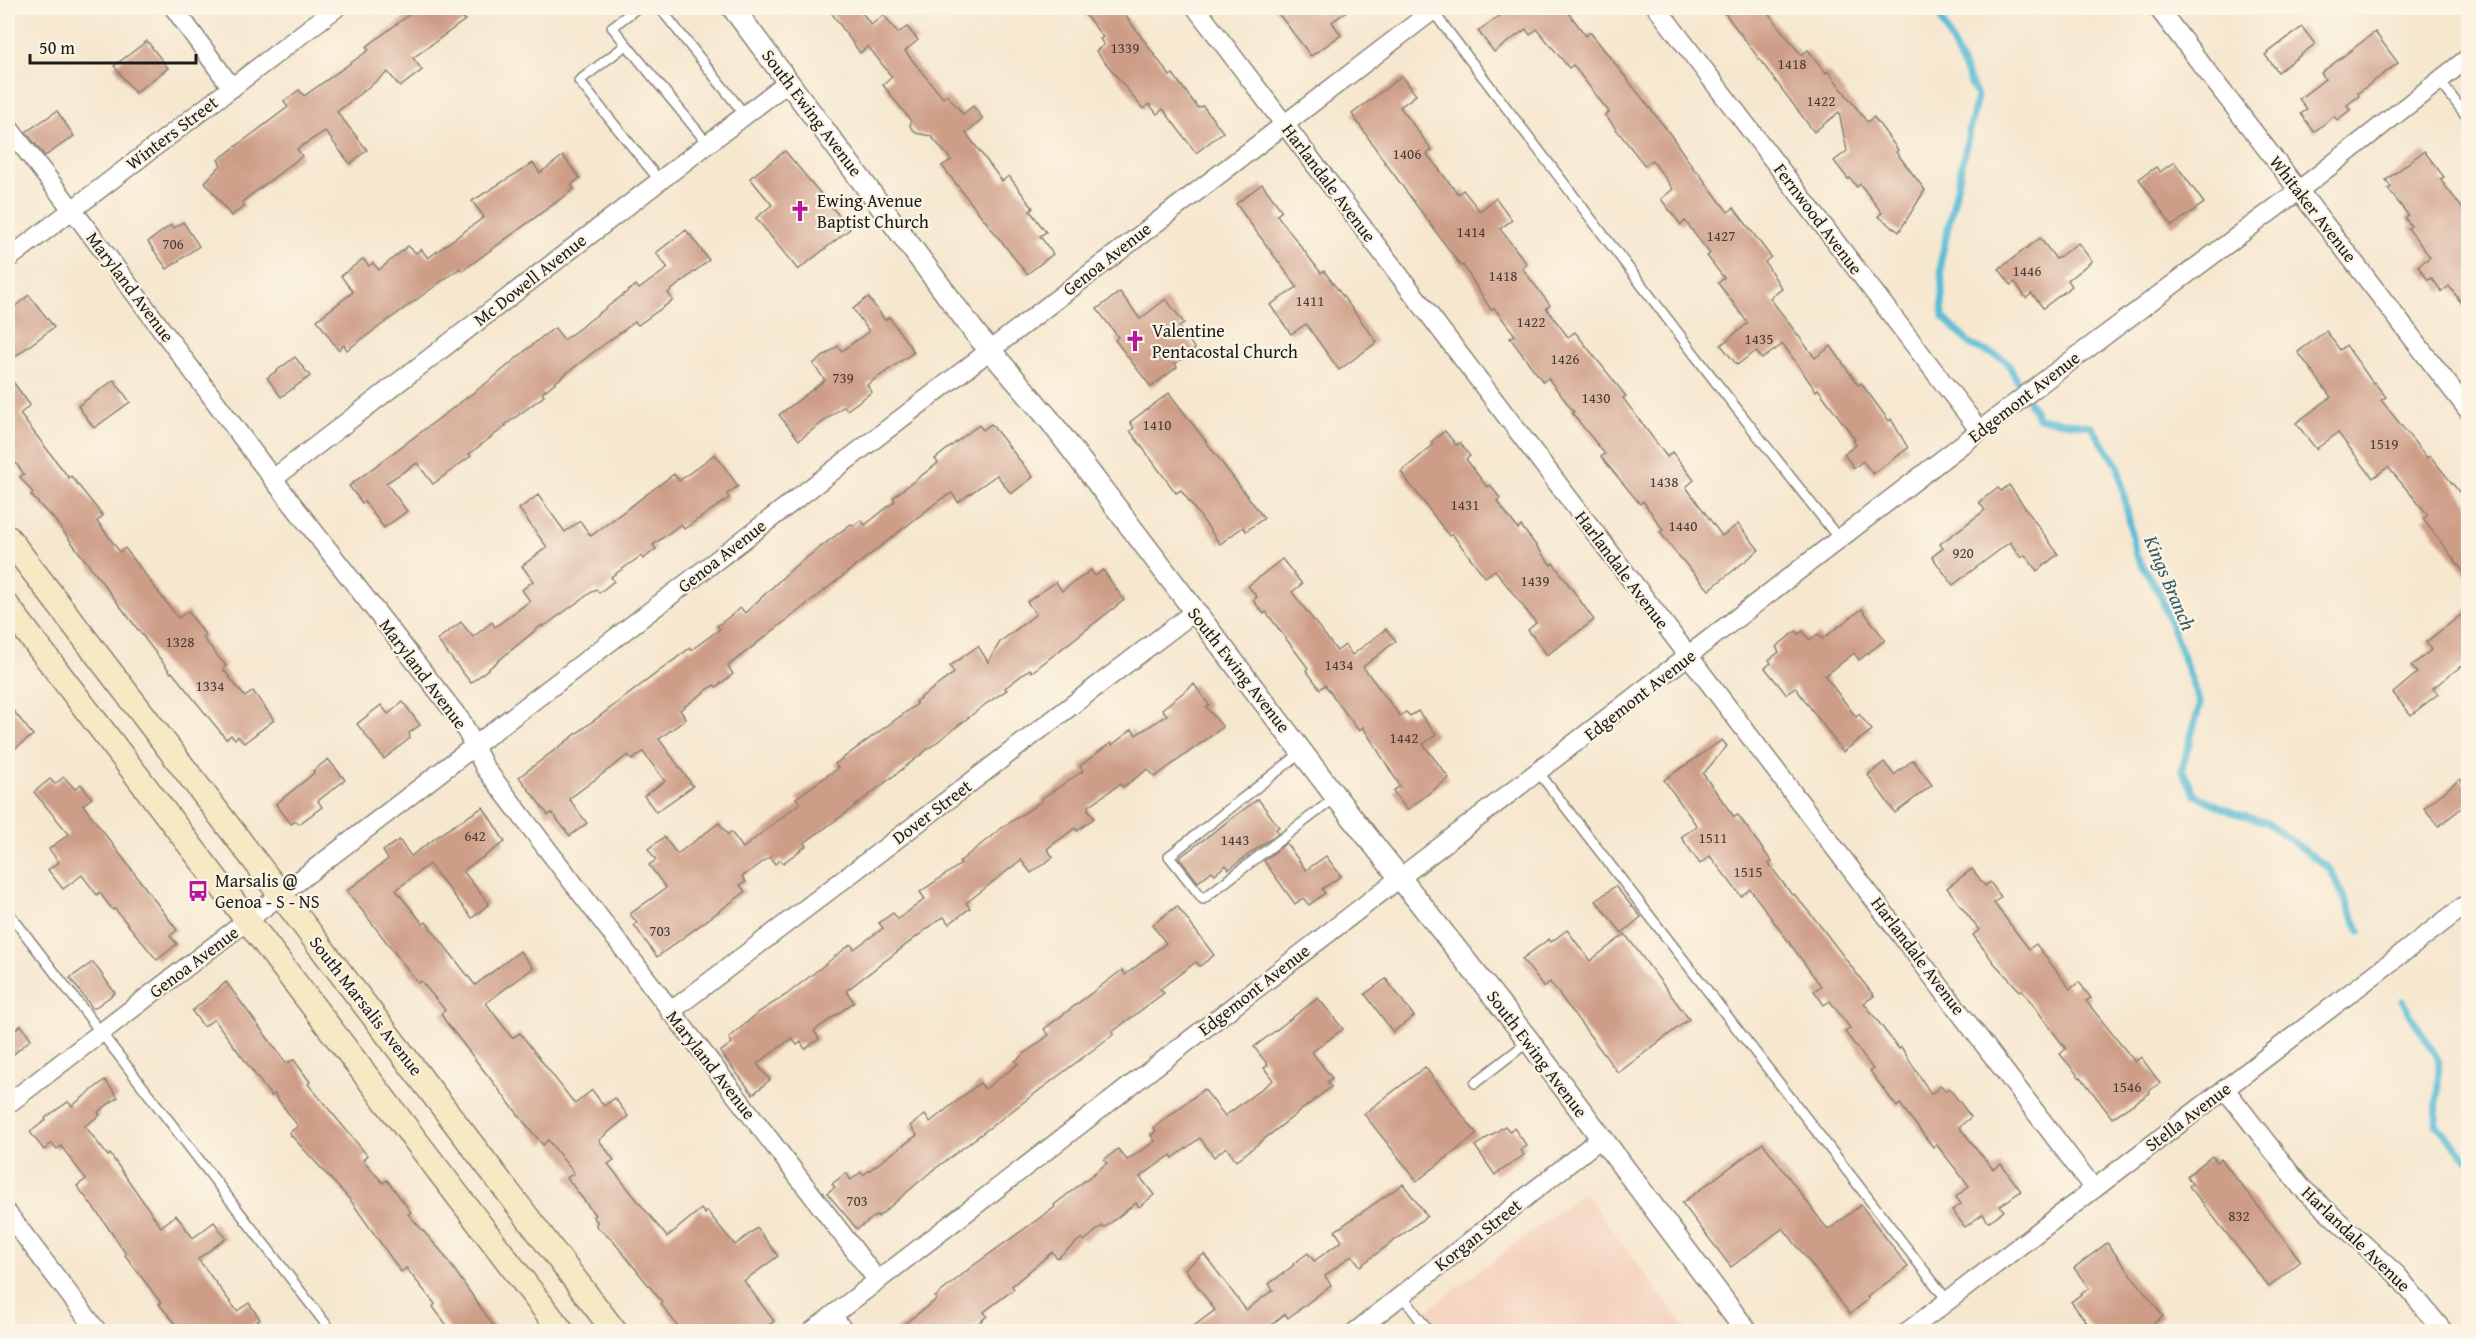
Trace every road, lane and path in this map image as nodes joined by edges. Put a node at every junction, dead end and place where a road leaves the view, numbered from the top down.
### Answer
1 (174, 8) edge
2 (336, 8) edge
3 (637, 8) edge
4 (660, 8) edge
5 (733, 8) edge
6 (1196, 8) edge
7 (1433, 8) edge
8 (1657, 8) edge
9 (2158, 8) edge
10 (626, 45) junction
11 (2469, 58) edge
12 (2439, 80) junction
13 (788, 82) junction
14 (231, 88) junction
15 (745, 115) junction
16 (2469, 118) edge
17 (1284, 123) junction
18 (8, 128) edge
19 (708, 144) junction
20 (660, 181) junction
21 (2298, 191) junction
22 (72, 210) junction
23 (8, 259) edge
24 (989, 350) junction
25 (2469, 410) edge
26 (1980, 431) junction
27 (273, 479) junction
28 (8, 538) edge
29 (1840, 540) junction
30 (8, 607) edge
31 (1194, 612) junction
32 (1689, 657) junction
33 (475, 747) junction
34 (1302, 752) junction
35 (1539, 773) junction
36 (1336, 797) junction
37 (1400, 878) junction
38 (280, 895) junction
39 (2469, 903) edge
40 (8, 912) edge
41 (247, 921) junction
42 (670, 1012) junction
43 (102, 1032) junction
44 (1529, 1041) junction
45 (1475, 1083) dead end
46 (2225, 1089) junction
47 (8, 1104) edge
48 (1601, 1138) junction
49 (2094, 1189) junction
50 (8, 1214) edge
51 (878, 1281) junction
52 (1402, 1295) junction
53 (1947, 1300) junction
54 (836, 1313) junction
55 (98, 1332) edge
56 (332, 1332) edge
57 (562, 1332) edge
58 (615, 1332) edge
59 (811, 1332) edge
60 (850, 1332) edge
61 (1355, 1332) edge
62 (1429, 1332) edge
63 (1747, 1332) edge
64 (1907, 1332) edge
65 (2444, 1332) edge

1 - 14 street
2 - 14 street, Winters Street
3 - 10 lane
4 - 15 lane
5 - 13 street, South Ewing Avenue
6 - 17 street, Harlandale Avenue
7 - 17 street, Genoa Avenue
7 - 29 lane
8 - 26 street, Fernwood Avenue
9 - 21 street, Whitaker Avenue
10 - 19 lane
10 - 20 lane
11 - 12 street, Edgemont Avenue
12 - 16 lane
12 - 21 street, Edgemont Avenue
13 - 15 street, Mc Dowell Avenue
13 - 24 street, South Ewing Avenue
14 - 22 street, Winters Street
15 - 19 street, Mc Dowell Avenue
17 - 24 street, Genoa Avenue
17 - 32 street, Harlandale Avenue
18 - 22 street, Maryland Avenue
19 - 20 street, Mc Dowell Avenue
20 - 27 street, Mc Dowell Avenue
21 - 25 street, Whitaker Avenue
21 - 26 street, Edgemont Avenue
22 - 23 street, Winters Street
22 - 27 street, Maryland Avenue
24 - 31 street, South Ewing Avenue
24 - 33 street, Genoa Avenue
26 - 29 street, Edgemont Avenue
27 - 33 street, Maryland Avenue
28 - 38 main road, South Marsalis Avenue
29 - 32 street, Edgemont Avenue
30 - 41 main road
31 - 34 street, South Ewing Avenue
31 - 42 street, Dover Street
32 - 35 street, Edgemont Avenue
32 - 49 street, Harlandale Avenue
33 - 38 street, Genoa Avenue
33 - 42 street, Maryland Avenue
34 - 36 street, South Ewing Avenue
34 - 36 lane
35 - 37 street, Edgemont Avenue
35 - 53 lane
36 - 37 street, South Ewing Avenue
37 - 44 street, South Ewing Avenue
37 - 51 street, Edgemont Avenue
38 - 41 street, Genoa Avenue
38 - 58 main road, South Marsalis Avenue
39 - 46 street, Stella Avenue
40 - 43 lane
41 - 43 street, Genoa Avenue
41 - 57 main road
42 - 51 street, Maryland Avenue
43 - 47 street, Genoa Avenue
43 - 56 lane
44 - 45 lane
44 - 48 street, South Ewing Avenue
46 - 49 street, Stella Avenue
46 - 65 street, Harlandale Avenue
48 - 52 street, Korgan Street
48 - 63 street, South Ewing Avenue
49 - 53 street, Stella Avenue
50 - 55 street
51 - 54 street, Edgemont Avenue
52 - 61 street, Korgan Street
52 - 62 lane
53 - 64 street, Stella Avenue
54 - 59 street, Edgemont Avenue
54 - 60 lane

